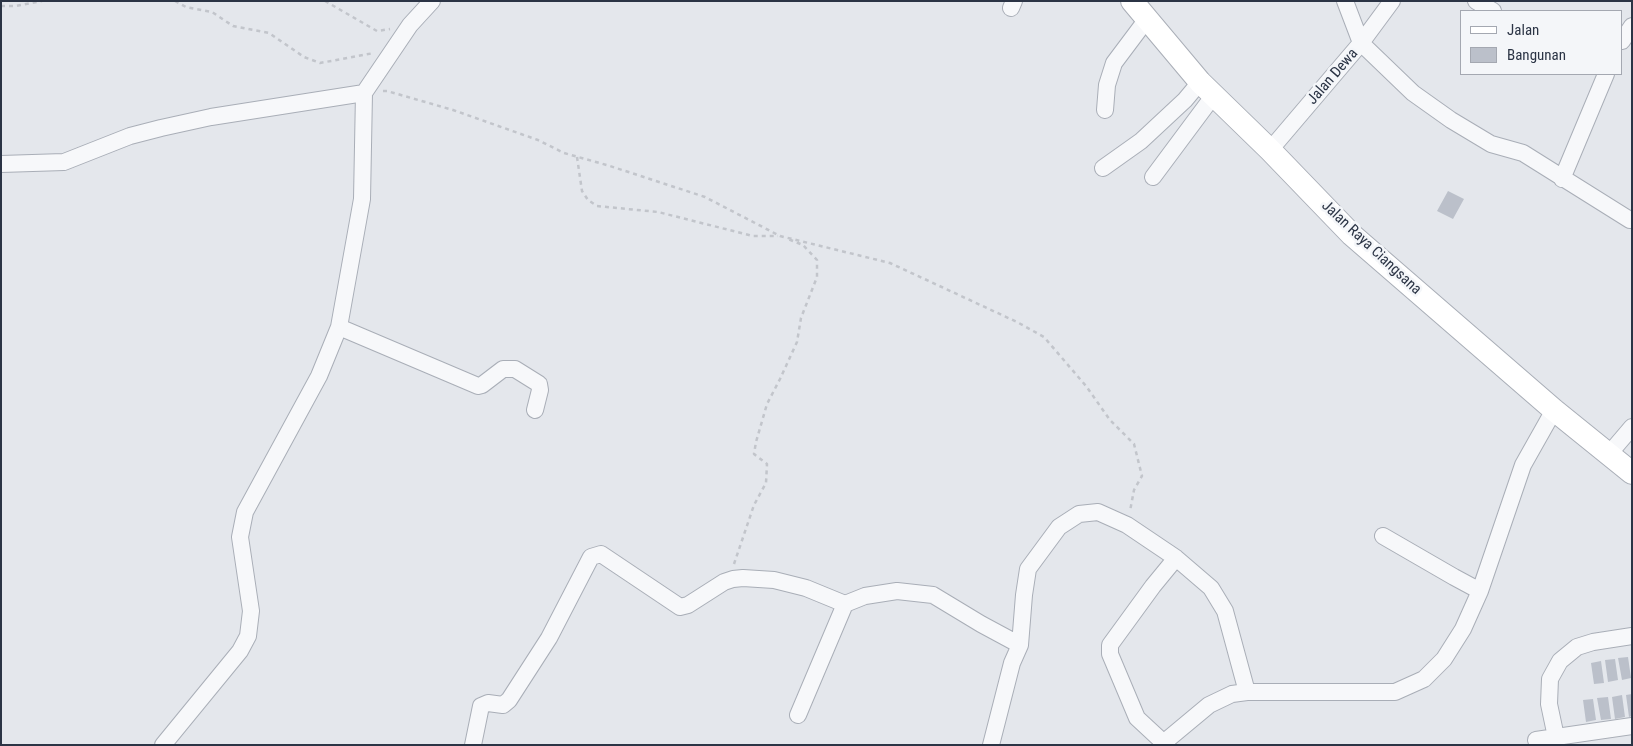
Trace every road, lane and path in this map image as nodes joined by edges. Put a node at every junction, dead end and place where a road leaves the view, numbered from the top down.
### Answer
1 (42, 1) edge
2 (175, 1) edge
3 (325, 1) edge
4 (432, 1) edge
5 (1132, 1) edge
6 (1345, 1) edge
7 (1392, 1) edge
8 (1476, 1) edge
9 (1, 6) edge
10 (1491, 10) edge
11 (1147, 19) junction
12 (410, 25) junction
13 (1632, 26) edge
14 (1623, 40) edge
15 (1361, 44) junction
16 (376, 74) junction
17 (1606, 75) edge
18 (1207, 88) junction
19 (364, 93) junction
20 (1105, 110) dead end
21 (1270, 150) junction
22 (578, 157) junction
23 (1, 164) edge
24 (1103, 168) dead end
25 (1153, 177) dead end
26 (1562, 179) junction
27 (1630, 220) dead end
28 (780, 236) junction
29 (339, 327) junction
30 (534, 410) dead end
31 (1554, 410) junction
32 (1632, 427) edge
33 (1609, 454) junction
34 (1632, 473) edge
35 (1128, 525) junction
36 (1382, 536) dead end
37 (1176, 558) junction
38 (728, 581) junction
39 (1480, 591) junction
40 (845, 604) junction
41 (1632, 636) edge
42 (1020, 644) junction
43 (1247, 692) junction
44 (798, 715) dead end
45 (1632, 726) edge
46 (1556, 736) junction
47 (1536, 740) dead end
48 (1163, 744) edge
49 (163, 745) edge
50 (474, 745) edge
51 (991, 745) edge

1 - 9 path
2 - 16 path
3 - 12 path
4 - 12 street
5 - 11 main road, Jalan Raya Ciangsana
6 - 15 street
7 - 15 street, Jalan Dewa
8 - 10 street
11 - 18 main road, Jalan Raya Ciangsana
11 - 20 street
12 - 16 street
13 - 14 street
15 - 21 street, Jalan Dewa
15 - 26 street
16 - 19 street
17 - 26 street
18 - 21 main road, Jalan Raya Ciangsana
18 - 24 street
18 - 25 street
19 - 22 path
19 - 23 street
19 - 29 street
21 - 31 main road, Jalan Raya Ciangsana
22 - 28 path
22 - 28 path
26 - 27 street
28 - 35 path
28 - 38 path
29 - 30 street
29 - 49 street
31 - 33 main road, Jalan Raya Ciangsana
31 - 39 street
32 - 33 street
33 - 34 main road, Jalan Raya Ciangsana
35 - 37 street
35 - 42 street
36 - 39 street
37 - 43 street
37 - 48 street
38 - 40 street
38 - 50 street
39 - 43 street
40 - 42 street
40 - 44 street
41 - 46 street
42 - 51 street
43 - 48 street
45 - 46 street
46 - 47 street

